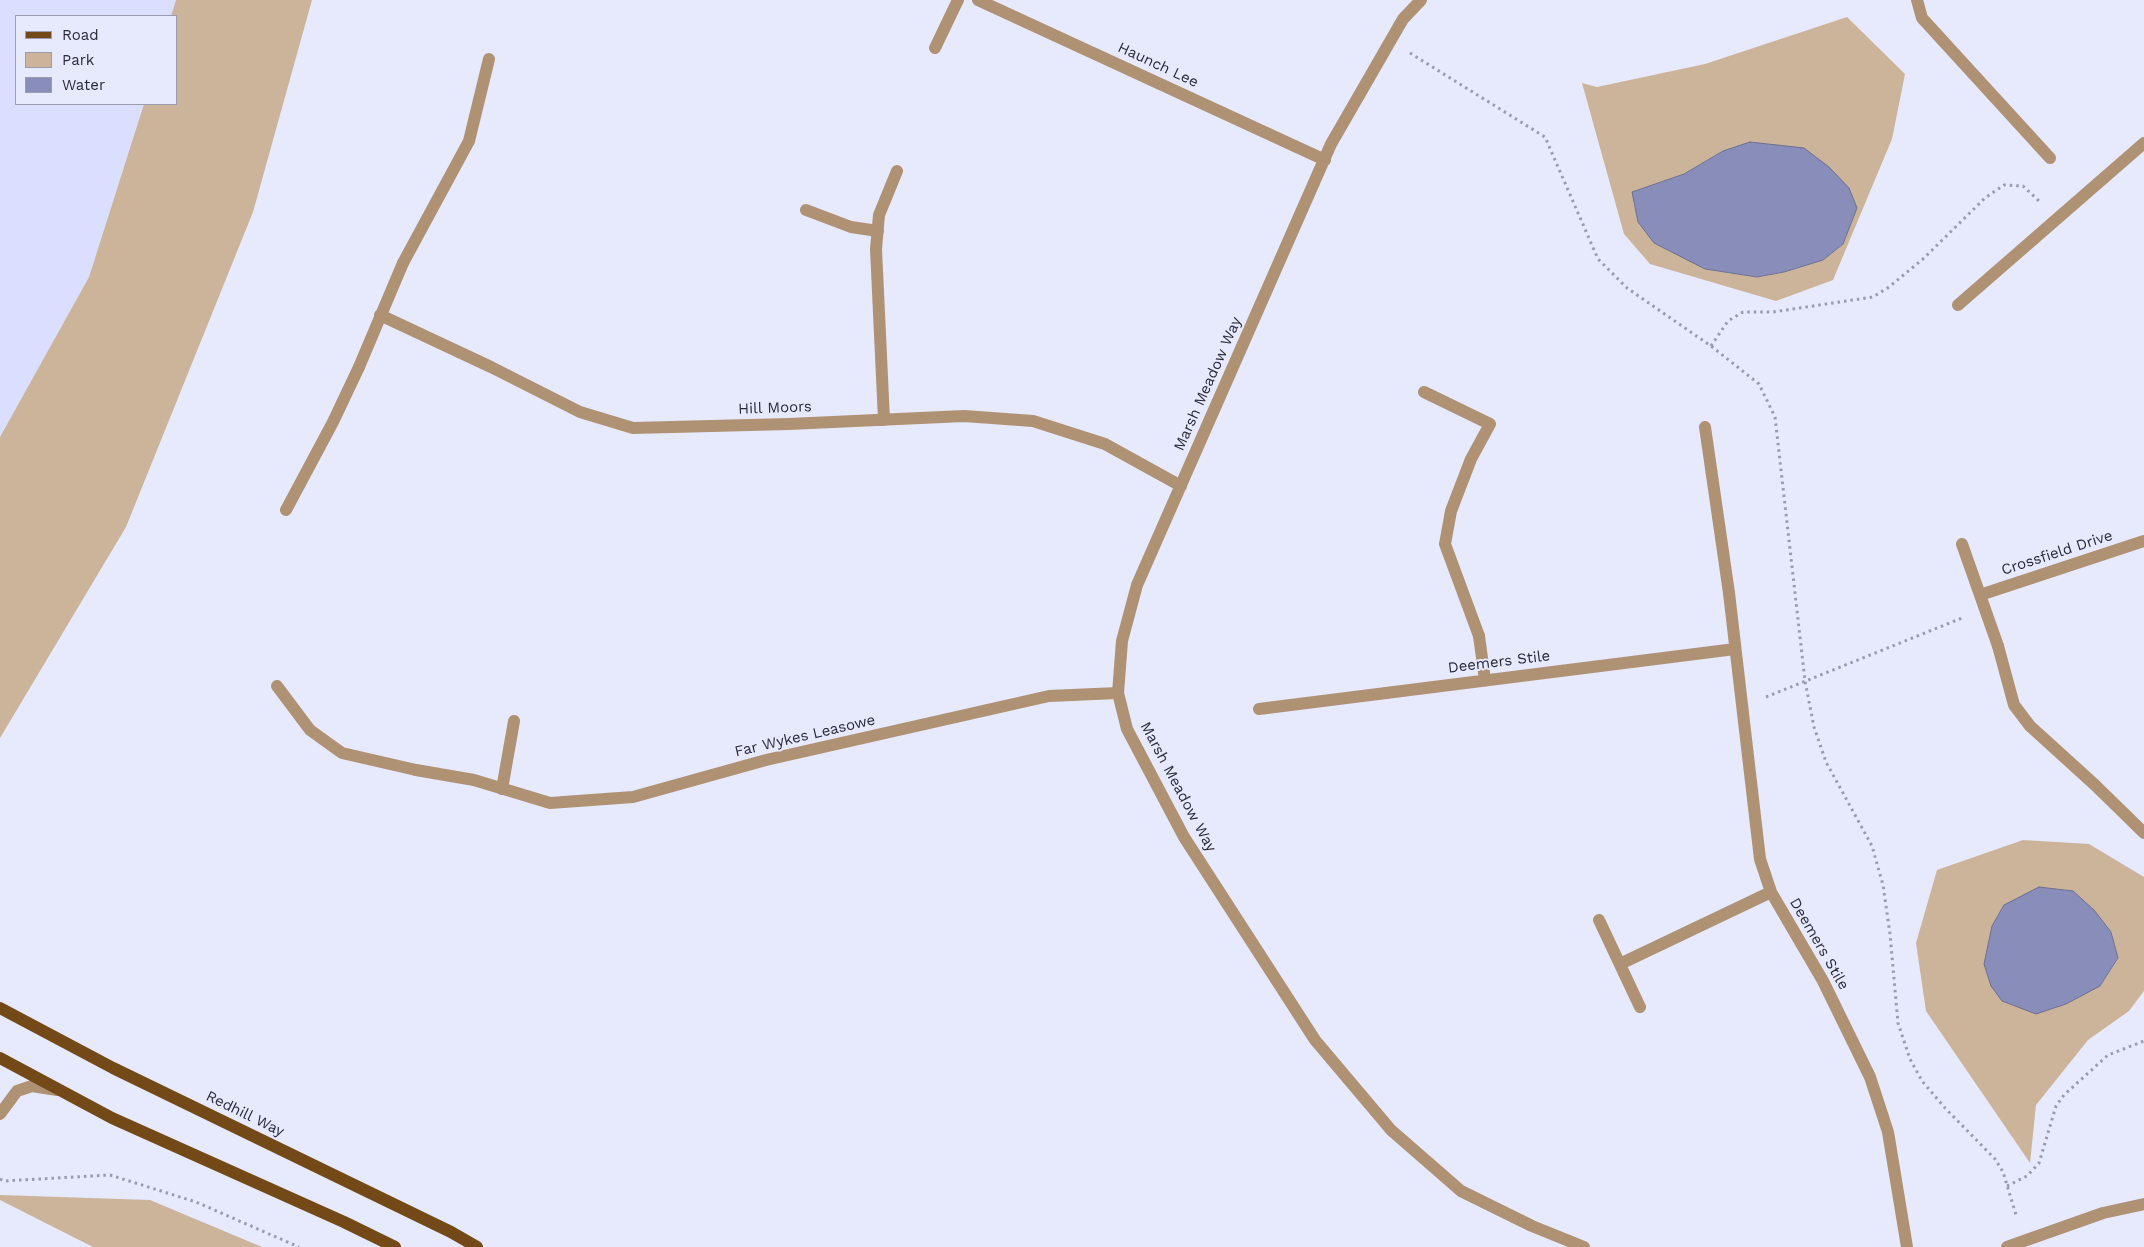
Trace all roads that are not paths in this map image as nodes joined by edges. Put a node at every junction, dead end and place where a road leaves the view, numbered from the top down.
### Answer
1 (958, 0) edge
2 (978, 0) edge
3 (1421, 0) edge
4 (1917, 0) edge
5 (935, 48) dead end
6 (489, 59) dead end
7 (2144, 143) edge
8 (2050, 158) dead end
9 (1325, 160) junction
10 (897, 171) dead end
11 (806, 210) dead end
12 (878, 230) junction
13 (1958, 305) dead end
14 (380, 315) junction
15 (1424, 392) dead end
16 (884, 420) junction
17 (1705, 427) dead end
18 (1180, 486) junction
19 (286, 510) dead end
20 (2144, 541) edge
21 (1962, 544) dead end
22 (1980, 595) junction
23 (1735, 649) junction
24 (1485, 680) junction
25 (276, 686) dead end
26 (1118, 693) junction
27 (1259, 709) dead end
28 (514, 722) dead end
29 (502, 788) junction
30 (2144, 833) edge
31 (1771, 892) junction
32 (1599, 920) dead end
33 (1620, 964) junction
34 (1640, 1007) dead end
35 (0, 1008) edge
36 (0, 1058) edge
37 (62, 1091) junction
38 (0, 1114) edge
39 (2144, 1204) edge
40 (395, 1247) edge
41 (477, 1247) edge
42 (1584, 1247) edge
43 (1907, 1247) edge
44 (2007, 1247) edge

1 - 5 street
2 - 9 street, Haunch Lee
3 - 9 street, Marsh Meadow Way
4 - 8 street
6 - 14 street
7 - 13 street
9 - 18 street, Marsh Meadow Way
10 - 12 street
11 - 12 street
12 - 16 street
14 - 16 street, Hill Moors
14 - 19 street
15 - 24 street
16 - 18 street, Hill Moors
17 - 23 street, Deemers Stile
18 - 26 street, Marsh Meadow Way
20 - 22 street, Crossfield Drive
21 - 22 street
22 - 30 street
23 - 24 street, Deemers Stile
23 - 31 street, Deemers Stile
24 - 27 street, Deemers Stile
25 - 29 street, Far Wykes Leasowe
26 - 29 street, Far Wykes Leasowe
26 - 42 street, Marsh Meadow Way
28 - 29 street
31 - 33 street
31 - 43 street, Deemers Stile
32 - 33 street
33 - 34 street
35 - 41 main road, Redhill Way
36 - 37 main road
37 - 38 street
37 - 40 main road
39 - 44 street

